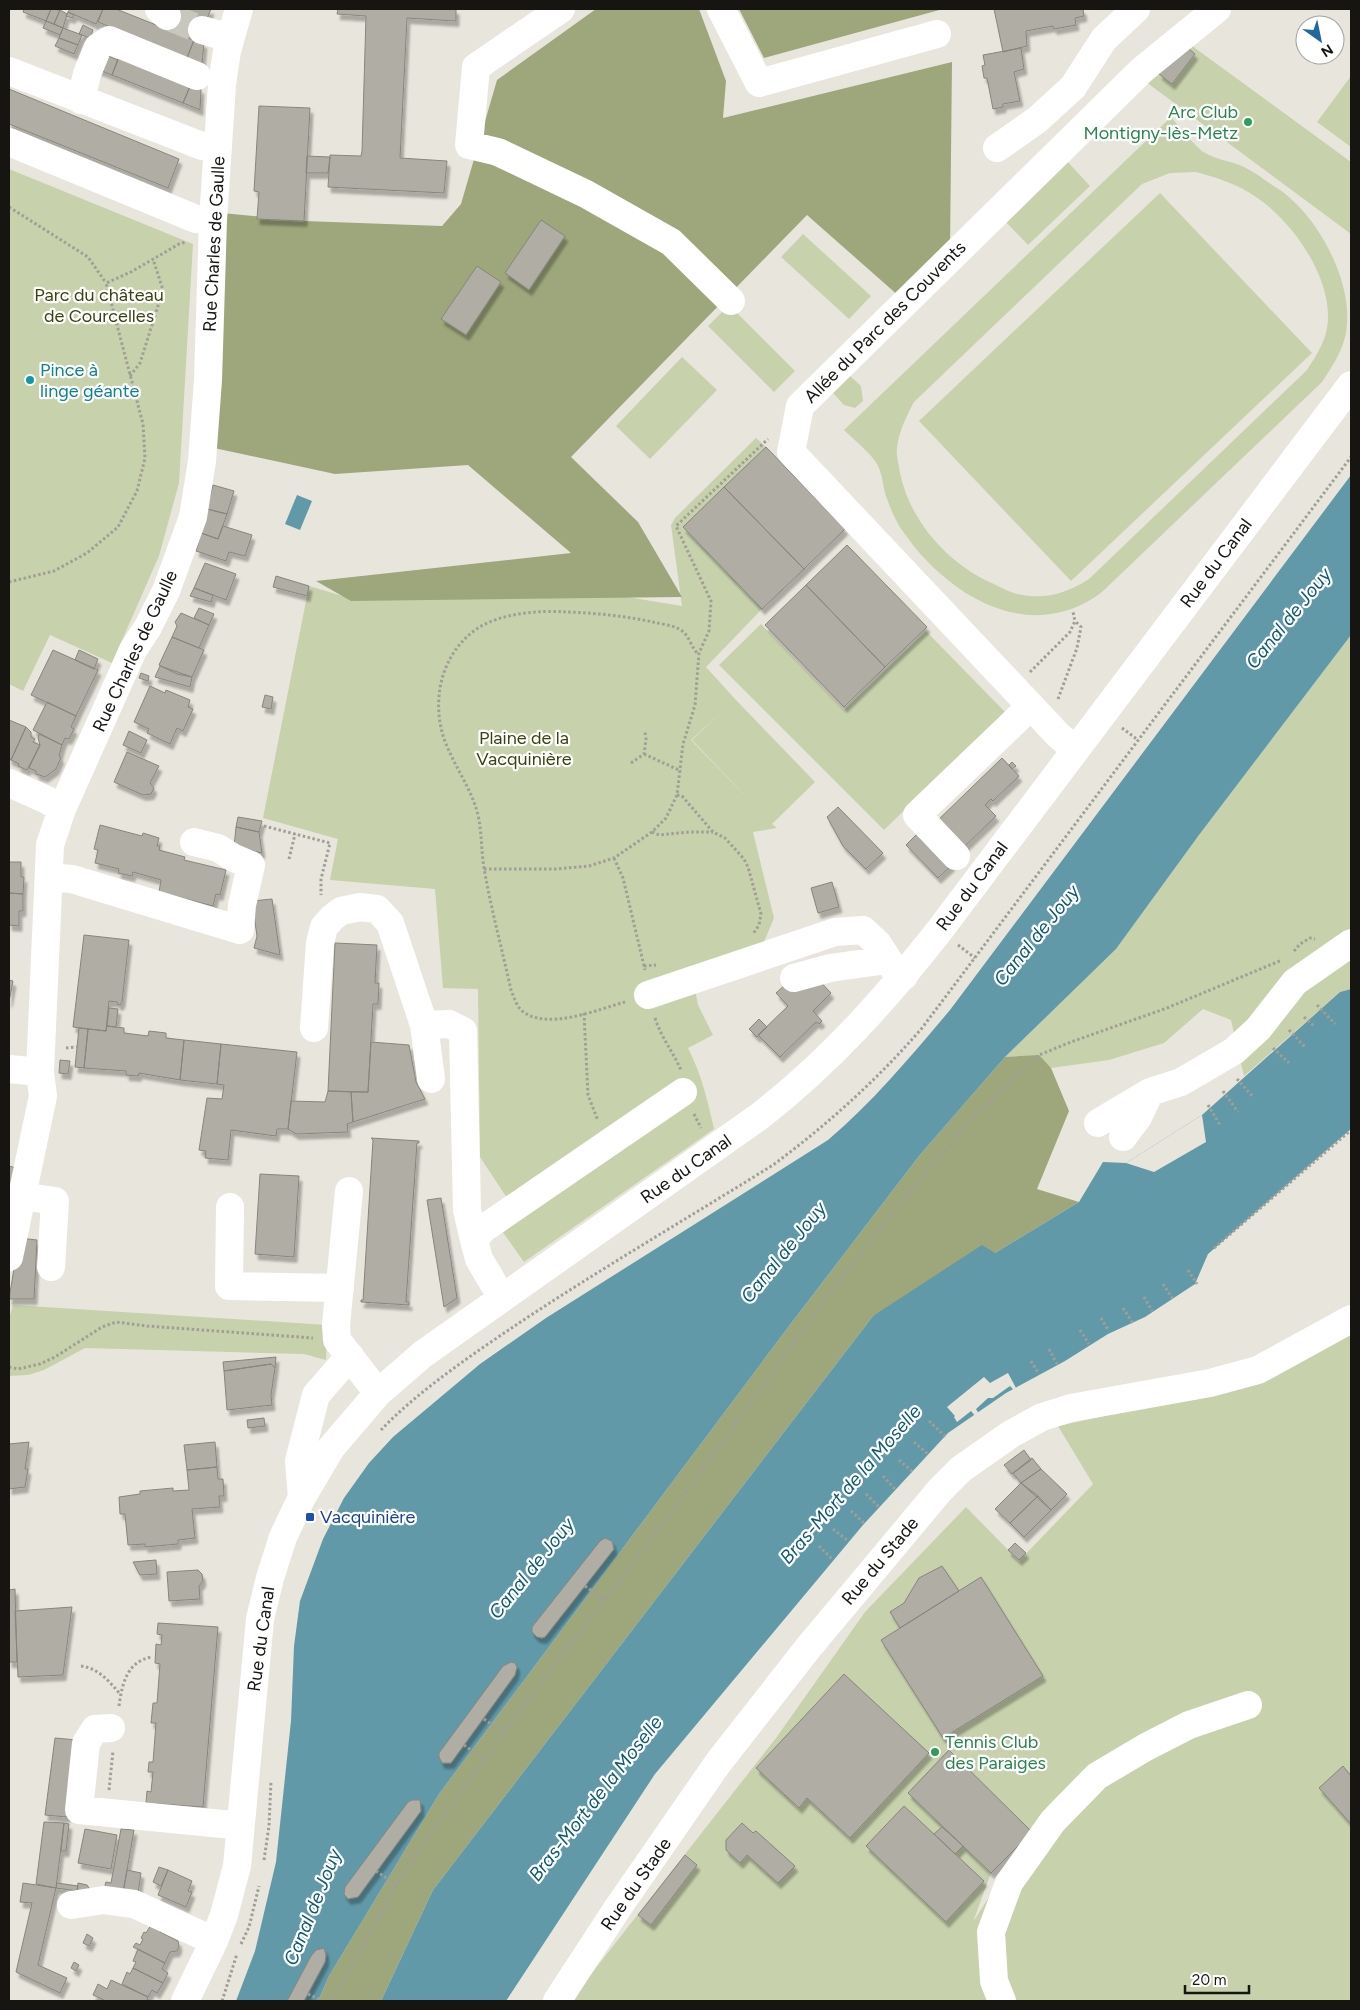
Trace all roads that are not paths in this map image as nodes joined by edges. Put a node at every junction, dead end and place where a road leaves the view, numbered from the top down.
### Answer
1 (239, 9) edge
2 (561, 9) edge
3 (721, 9) edge
4 (1136, 9) edge
5 (1217, 9) edge
6 (202, 30) tunnel mouth
7 (937, 34) dead end
8 (230, 38) junction
9 (9, 71) edge
10 (197, 76) dead end
11 (81, 100) junction
12 (9, 142) edge
13 (218, 148) junction
14 (997, 148) dead end
15 (213, 220) junction
16 (731, 301) dead end
17 (1351, 385) edge
18 (1030, 705) junction
19 (1075, 749) junction
20 (9, 783) edge
21 (62, 809) junction
22 (194, 842) dead end
23 (956, 856) dead end
24 (49, 877) junction
25 (1351, 943) edge
26 (895, 968) junction
27 (794, 978) dead end
28 (648, 995) road end
29 (424, 1025) junction
30 (314, 1028) dead end
31 (9, 1069) edge
32 (40, 1072) junction
33 (431, 1079) dead end
34 (684, 1092) dead end
35 (1150, 1092) junction
36 (1098, 1123) dead end
37 (1123, 1137) dead end
38 (349, 1191) dead end
39 (22, 1196) junction
40 (230, 1207) dead end
41 (474, 1240) junction
42 (9, 1257) edge
43 (51, 1267) dead end
44 (340, 1288) junction
45 (502, 1298) junction
46 (1351, 1319) edge
47 (344, 1348) junction
48 (378, 1393) junction
49 (302, 1497) junction
50 (1248, 1705) dead end
51 (111, 1728) dead end
52 (242, 1824) junction
53 (71, 1905) dead end
54 (214, 1941) junction
55 (185, 2001) edge
56 (557, 2001) edge
57 (1002, 2001) edge

1 - 8 street, Rue Charles de Gaulle
2 - 16 street
3 - 7 street
4 - 14 street
5 - 18 street, Allée du Parc des Couvents
6 - 8 street
8 - 13 street, Rue Charles de Gaulle
9 - 11 street
10 - 11 street
11 - 13 street
12 - 15 street
13 - 15 street, Rue Charles de Gaulle
15 - 21 street, Rue Charles de Gaulle
17 - 19 street, Rue du Canal
18 - 19 street, Allée du Parc des Couvents
18 - 23 street
19 - 26 street, Rue du Canal
20 - 21 street
21 - 24 street, Rue Charles de Gaulle
22 - 24 street
24 - 32 street, Rue Charles de Gaulle
25 - 35 street
26 - 27 street
26 - 28 street
26 - 45 street, Rue du Canal
29 - 30 street
29 - 33 street
29 - 41 street
31 - 32 street
32 - 39 street, Rue Charles de Gaulle
34 - 41 street
35 - 36 street
35 - 37 street
38 - 44 street
39 - 42 street, Rue Charles de Gaulle
39 - 43 street
40 - 44 street
41 - 45 street
44 - 47 street
45 - 48 street, Rue du Canal
46 - 56 street, Rue du Stade
47 - 48 street
47 - 49 street
48 - 49 street, Rue du Canal
49 - 52 street, Rue du Canal
50 - 57 street
51 - 52 street
52 - 54 street, Rue du Canal
53 - 54 street
54 - 55 street, Rue du Canal

